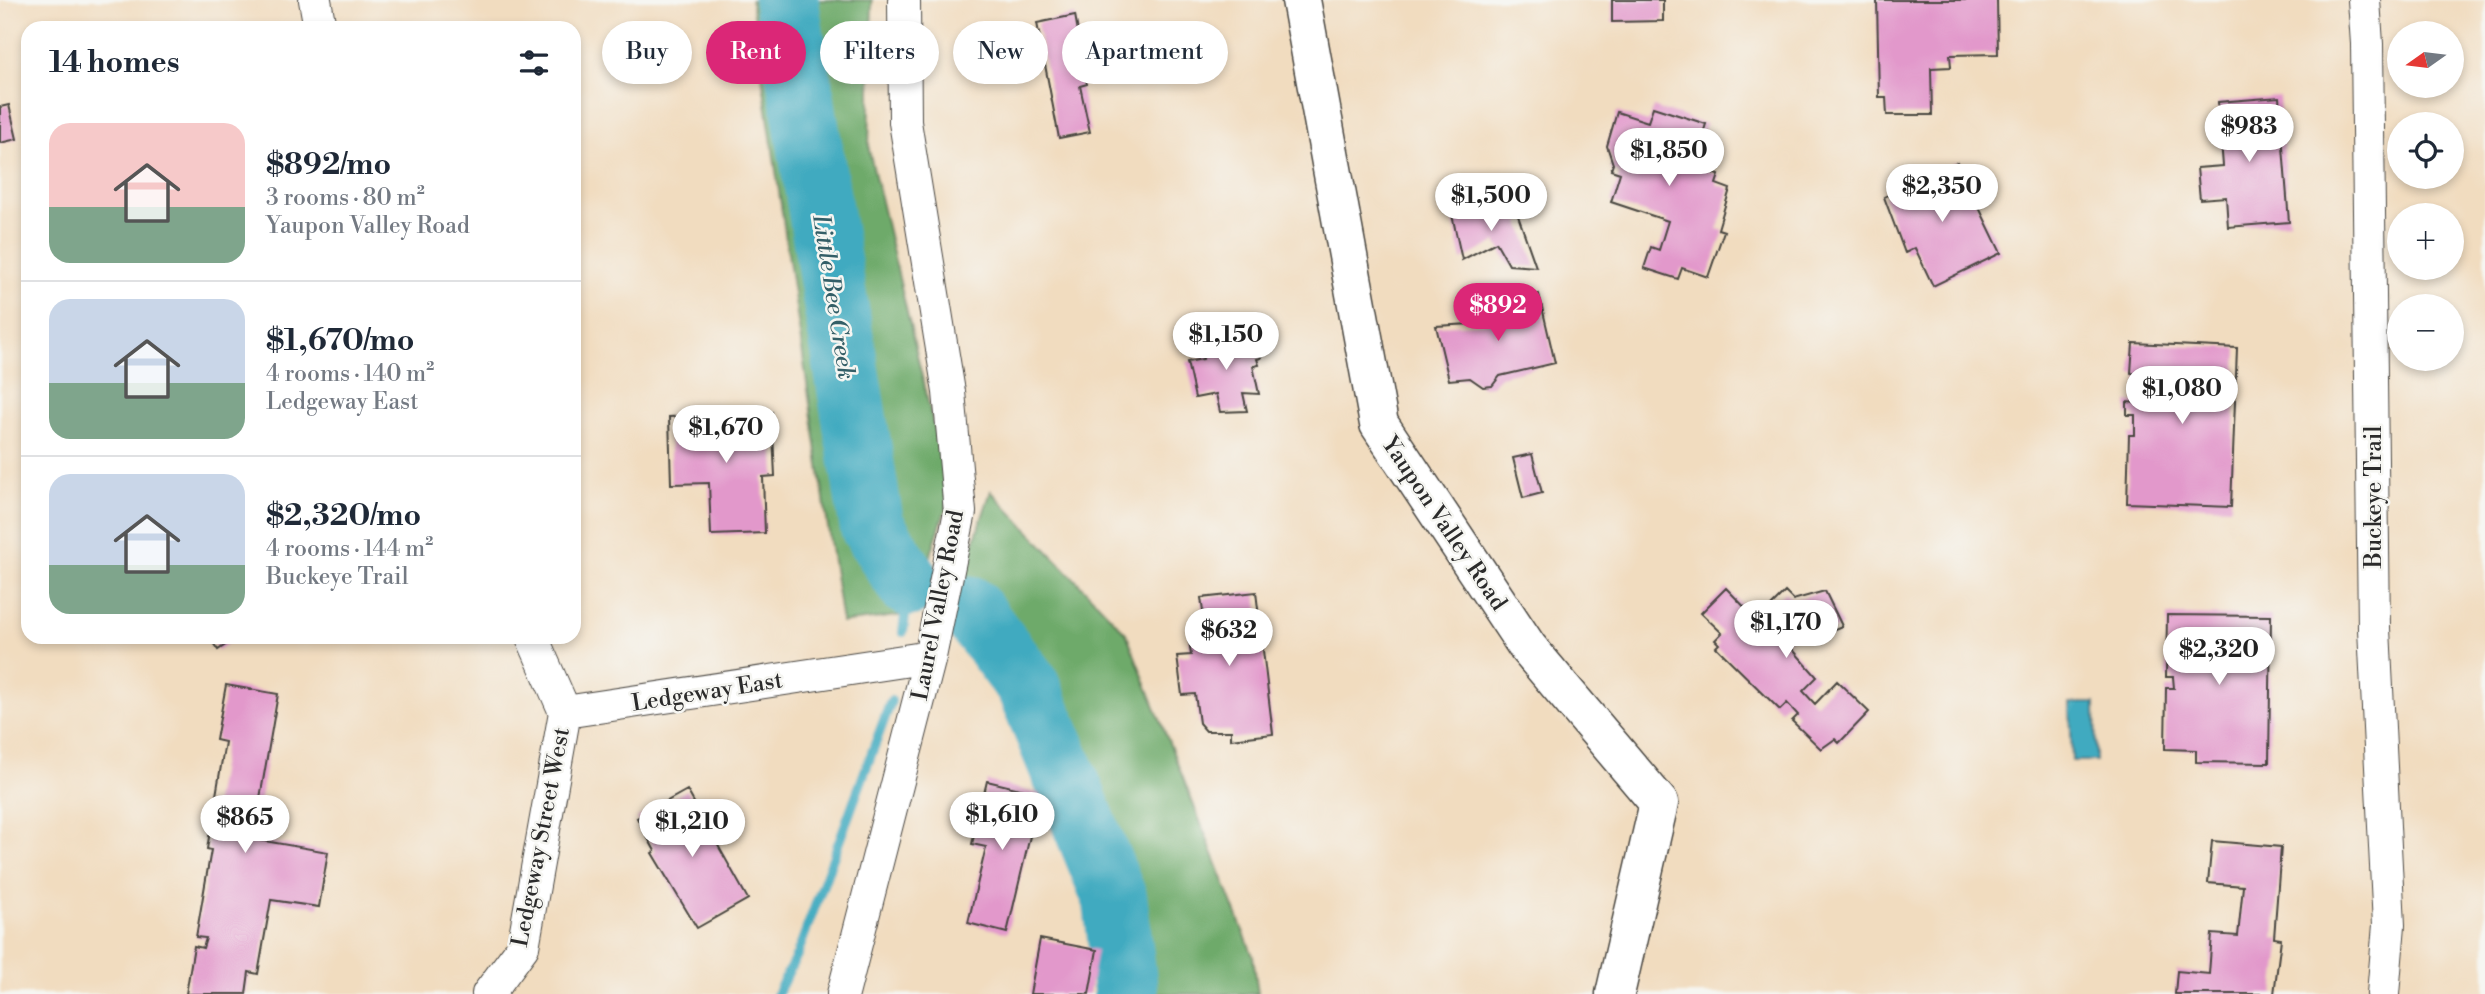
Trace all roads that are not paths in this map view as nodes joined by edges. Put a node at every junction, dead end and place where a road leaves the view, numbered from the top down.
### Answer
1 (315, 0) edge
2 (904, 0) edge
3 (1301, 0) edge
4 (2364, 0) edge
5 (319, 21) edge
6 (535, 644) edge
7 (930, 657) junction
8 (565, 712) junction
9 (488, 994) edge
10 (842, 994) edge
11 (1615, 994) edge
12 (2383, 994) edge

1 - 5 street
2 - 7 street, Laurel Valley Road
3 - 11 street, Yaupon Valley Road
4 - 12 street, Buckeye Trail
6 - 8 street
7 - 8 street, Ledgeway East
7 - 10 street, Laurel Valley Road
8 - 9 street, Ledgeway Street West

